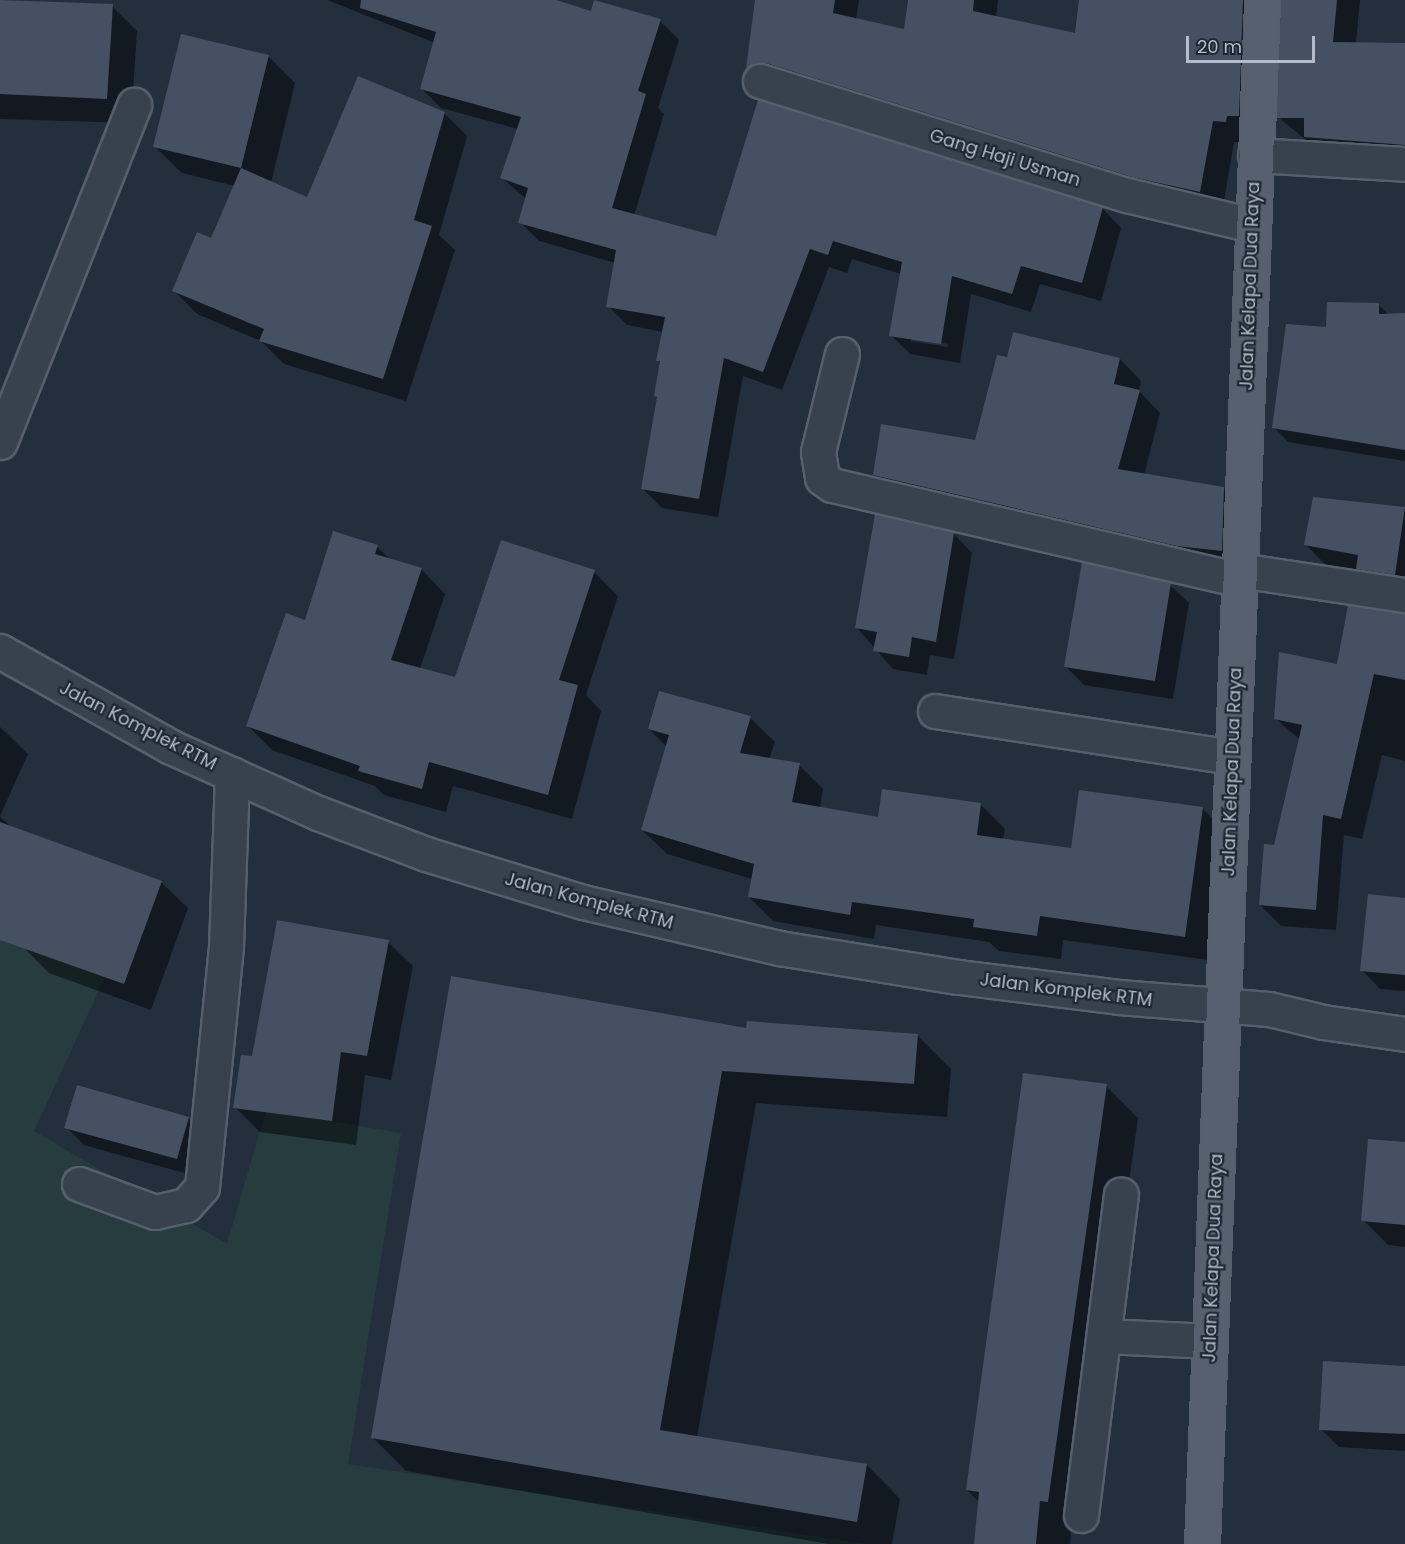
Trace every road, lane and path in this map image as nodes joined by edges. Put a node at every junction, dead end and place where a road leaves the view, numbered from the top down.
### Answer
1 (1262, 0) edge
2 (760, 81) dead end
3 (134, 105) dead end
4 (1255, 155) junction
5 (1405, 164) edge
6 (1252, 225) junction
7 (842, 354) dead end
8 (0, 442) edge
9 (1239, 575) junction
10 (1405, 595) edge
11 (0, 651) edge
12 (935, 711) dead end
13 (1232, 757) junction
14 (232, 774) junction
15 (1222, 1006) junction
16 (1405, 1034) edge
17 (79, 1184) dead end
18 (1121, 1194) dead end
19 (1105, 1336) junction
20 (1209, 1341) junction
21 (1081, 1515) dead end
22 (1202, 1544) edge

1 - 4 main road, Jalan Kelapa Dua Raya
2 - 6 street, Gang Haji Usman
3 - 8 street
4 - 5 street
4 - 6 main road, Jalan Kelapa Dua Raya
6 - 9 main road, Jalan Kelapa Dua Raya
7 - 9 street
9 - 10 street
9 - 13 main road, Jalan Kelapa Dua Raya
11 - 14 street, Jalan Komplek RTM
12 - 13 street
13 - 15 main road, Jalan Kelapa Dua Raya
14 - 15 street, Jalan Komplek RTM
14 - 17 street
15 - 16 street, Jalan Komplek RTM
15 - 20 main road, Jalan Kelapa Dua Raya
18 - 19 street
19 - 20 street
19 - 21 street
20 - 22 main road, Jalan Kelapa Dua Raya

